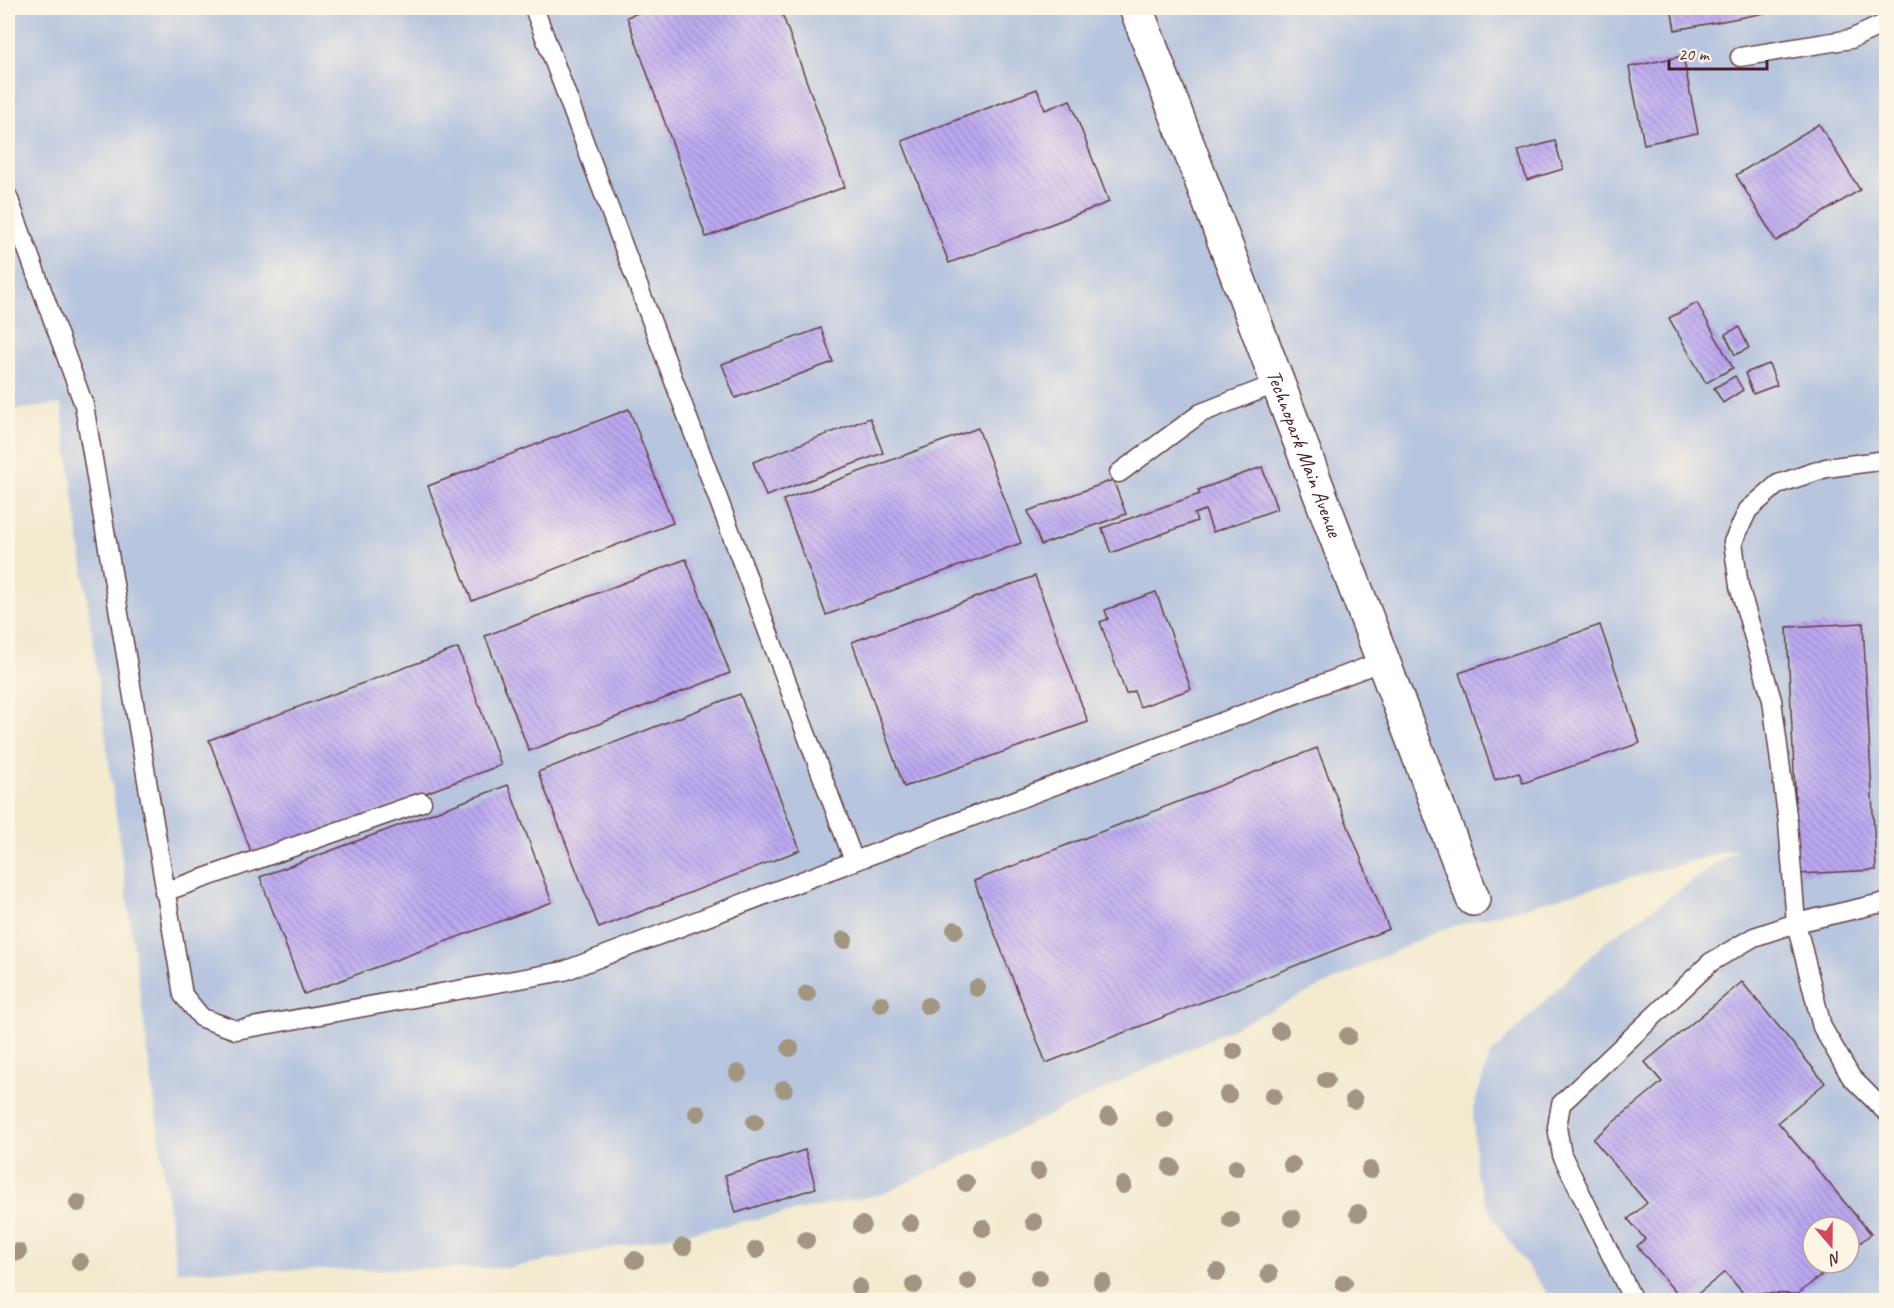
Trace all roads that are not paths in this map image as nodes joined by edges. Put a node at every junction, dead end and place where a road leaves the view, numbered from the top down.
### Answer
1 (534, 8) edge
2 (1136, 8) edge
3 (1887, 23) edge
4 (1740, 57) dead end
5 (8, 197) edge
6 (1278, 383) junction
7 (1887, 460) edge
8 (1119, 473) dead end
9 (1383, 661) junction
10 (422, 802) dead end
11 (854, 861) junction
12 (164, 892) junction
13 (1473, 899) dead end
14 (1887, 902) edge
15 (1796, 923) junction
16 (1887, 1112) edge
17 (1633, 1300) edge

1 - 11 lane
2 - 6 street, Technopark Main Avenue
3 - 4 lane
5 - 12 lane
6 - 8 lane
6 - 9 street, Technopark Main Avenue
7 - 15 lane
9 - 11 lane
9 - 13 street, Technopark Main Avenue
10 - 12 lane
11 - 12 lane
14 - 15 lane
15 - 16 lane
15 - 17 lane

